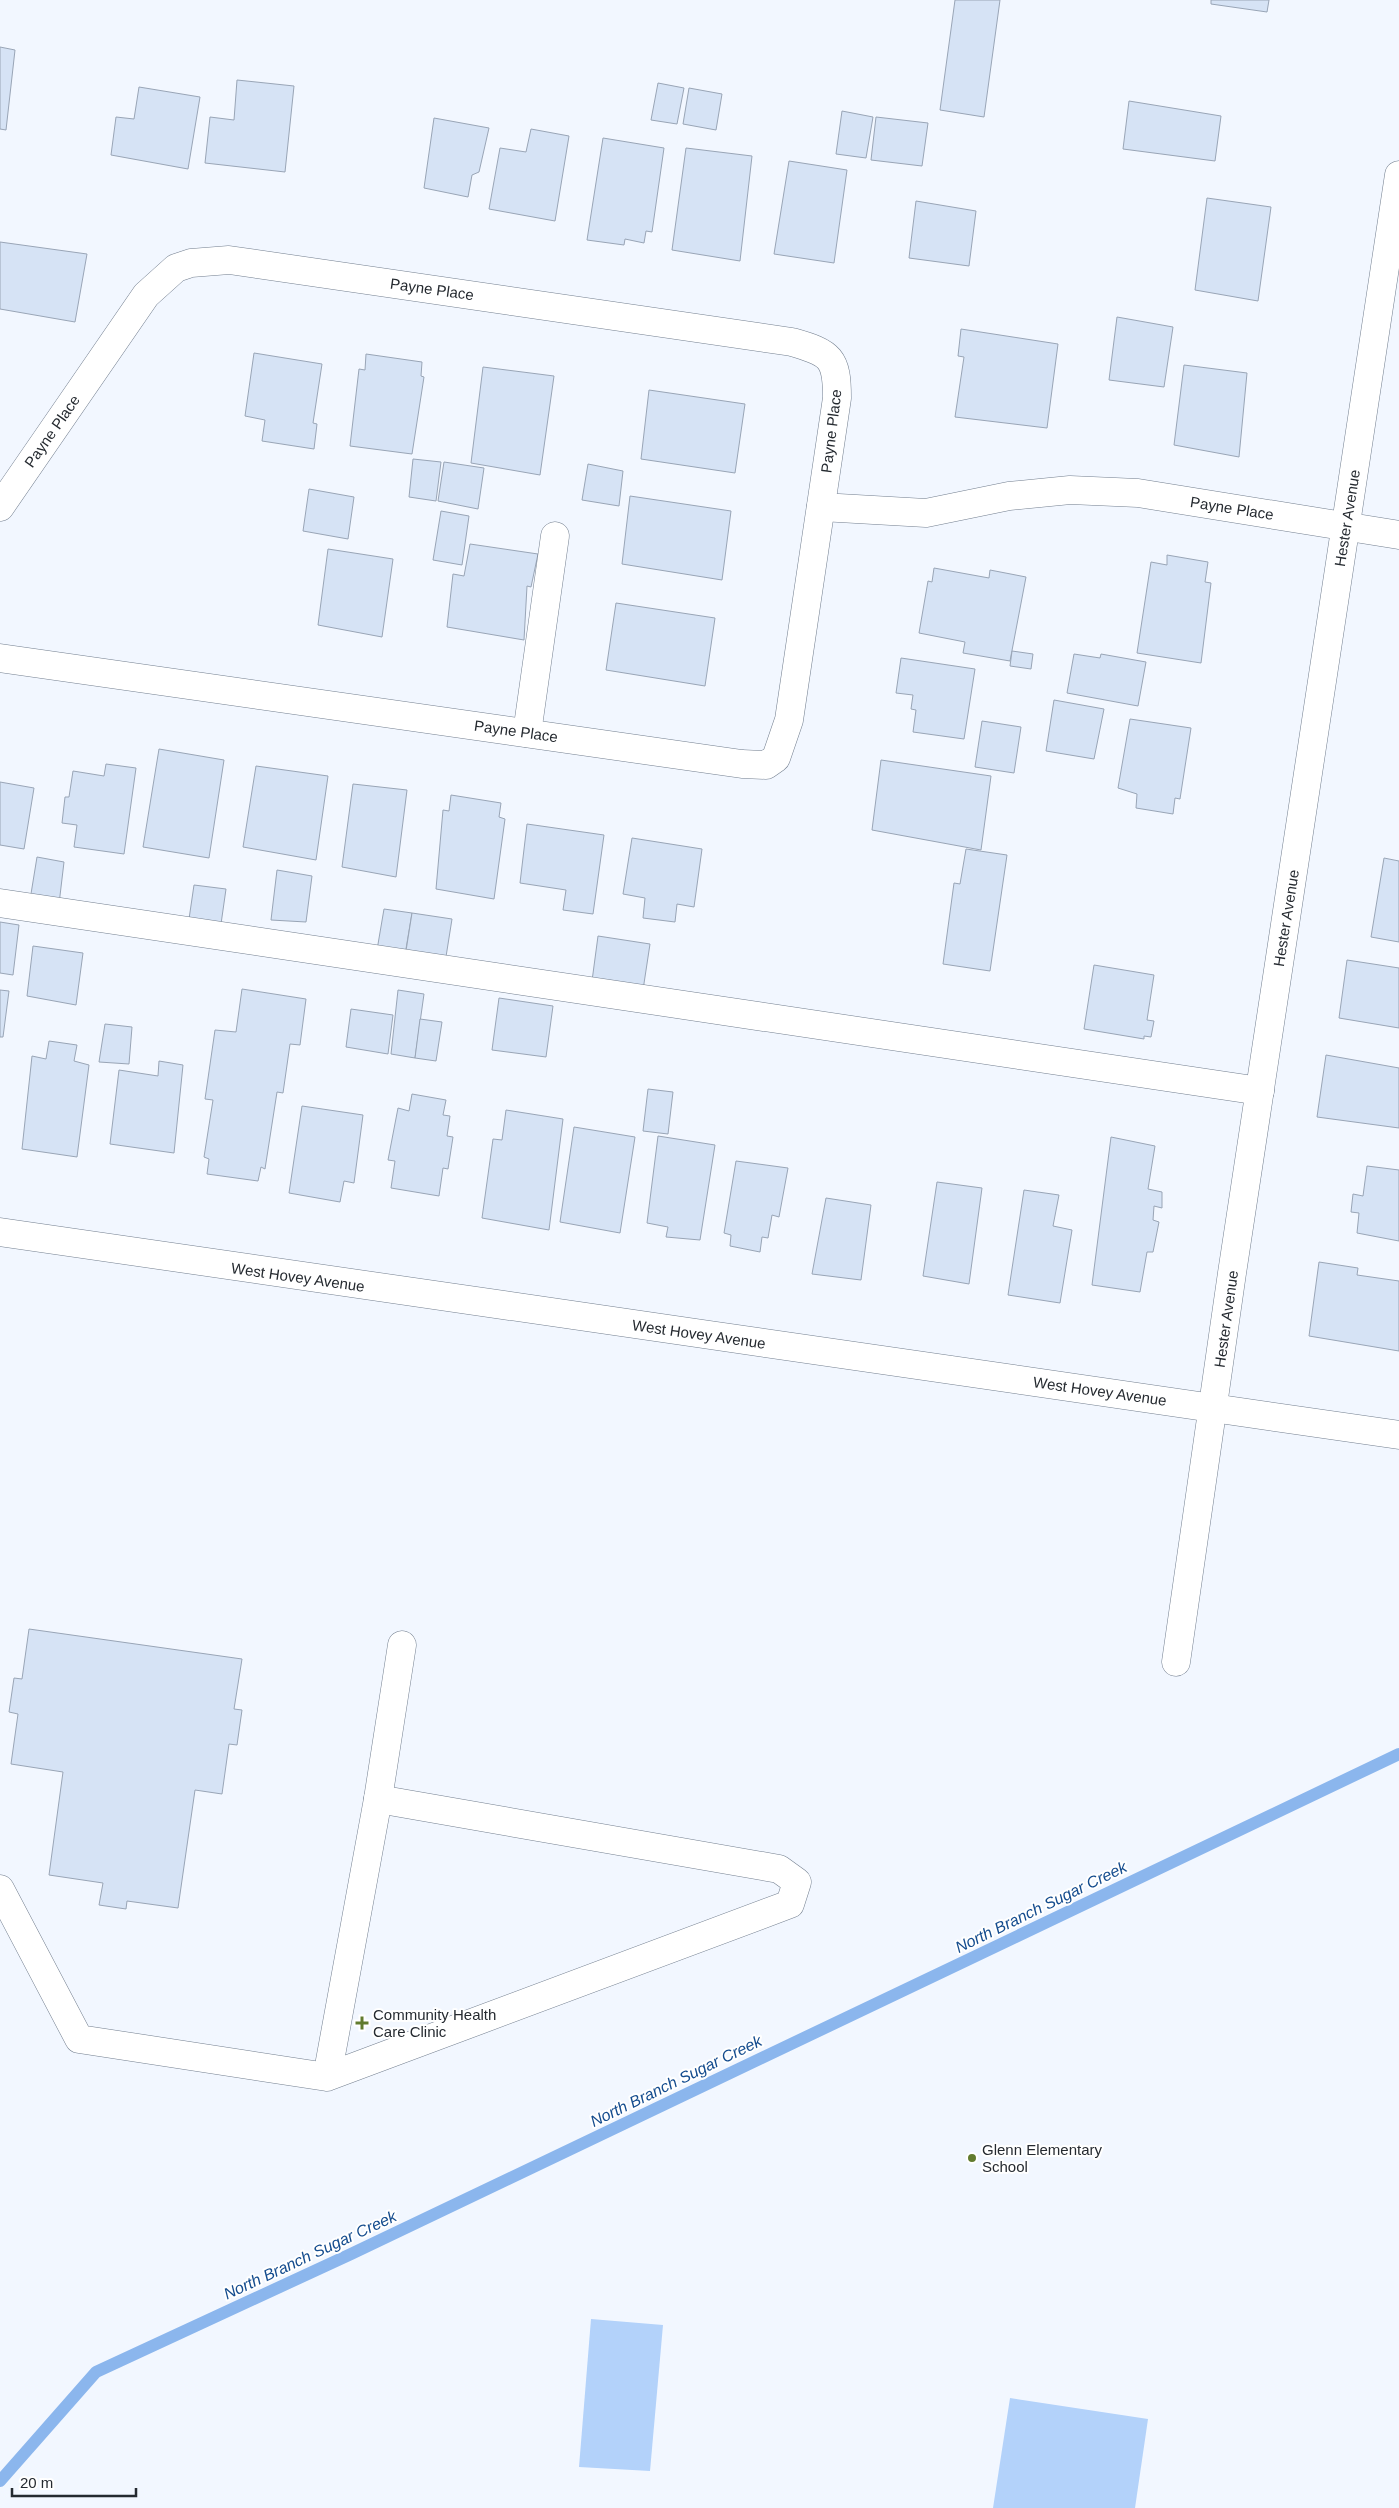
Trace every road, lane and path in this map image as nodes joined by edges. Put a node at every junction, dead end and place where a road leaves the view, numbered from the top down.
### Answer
1 (1398, 190) edge
2 (0, 507) edge
3 (821, 507) junction
4 (1346, 526) junction
5 (1399, 535) edge
6 (555, 536) dead end
7 (0, 658) edge
8 (527, 733) junction
9 (0, 903) edge
10 (1260, 1091) junction
11 (0, 1232) edge
12 (1214, 1407) junction
13 (1399, 1435) edge
14 (402, 1645) dead end
15 (1176, 1662) dead end
16 (378, 1800) junction
17 (0, 1889) edge
18 (327, 2078) junction

1 - 4 street, Hester Avenue
2 - 3 street, Payne Place
3 - 4 street, Payne Place
3 - 8 street, Payne Place
4 - 5 street, Payne Place
4 - 10 street, Hester Avenue
6 - 8 street
7 - 8 street, Payne Place
9 - 10 street
10 - 12 street, Hester Avenue
11 - 12 street, West Hovey Avenue
12 - 13 street, West Hovey Avenue
12 - 15 street, Hester Avenue
14 - 16 street
16 - 18 street
16 - 18 street
17 - 18 street

